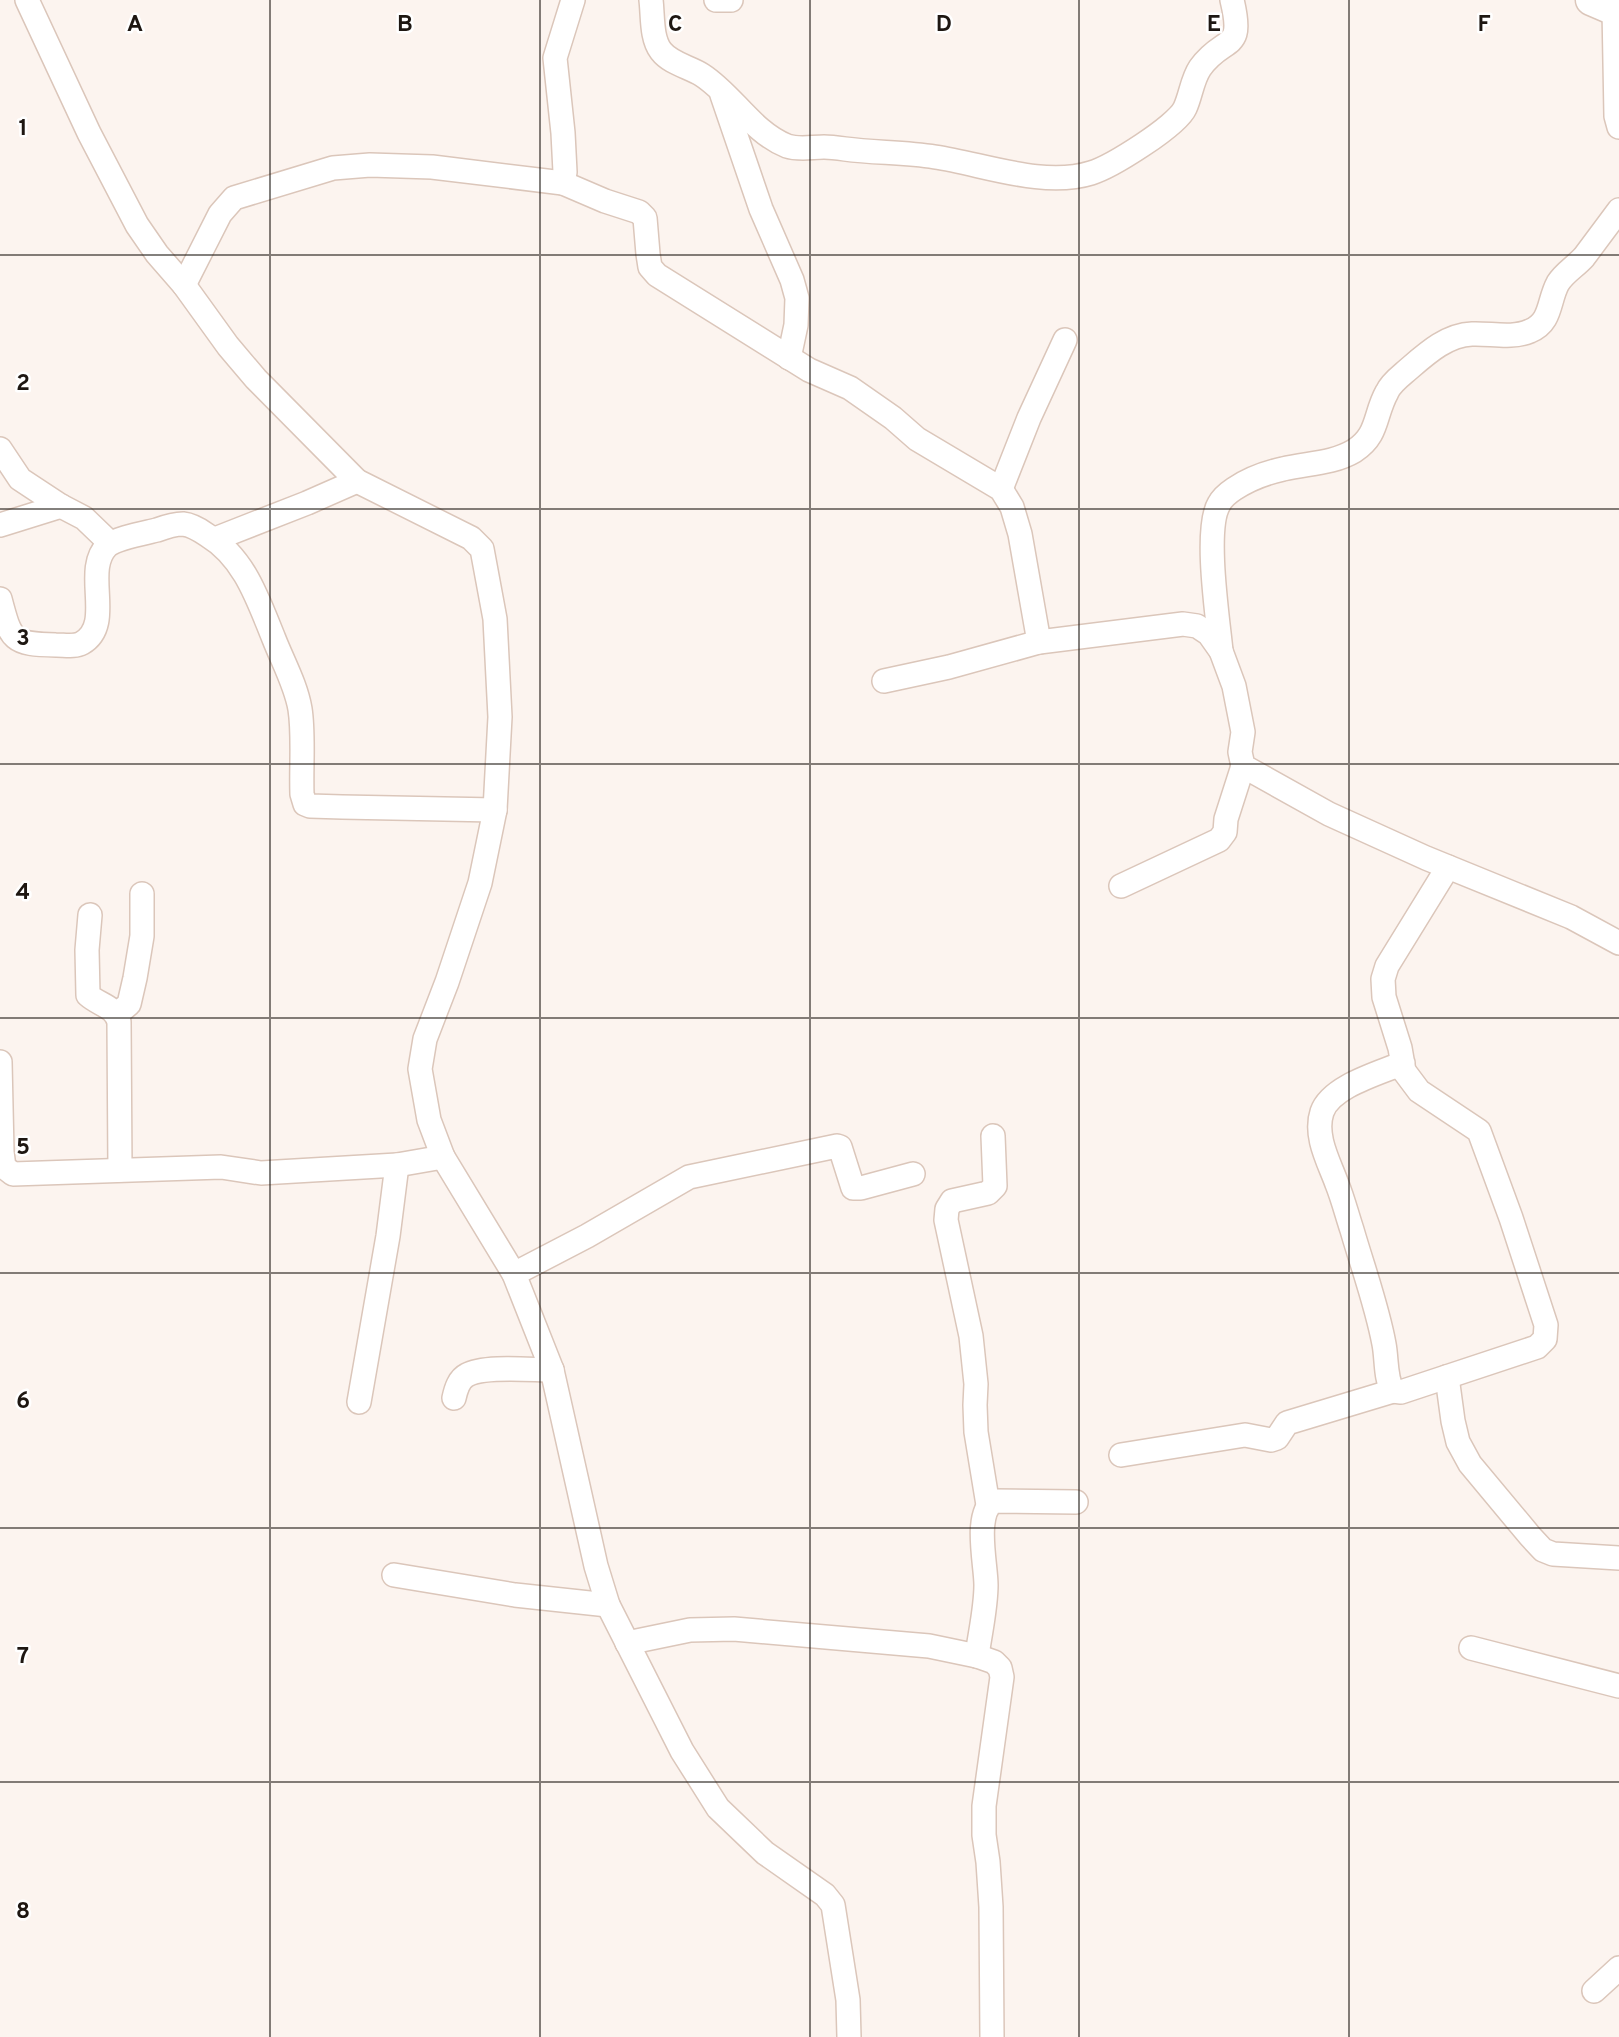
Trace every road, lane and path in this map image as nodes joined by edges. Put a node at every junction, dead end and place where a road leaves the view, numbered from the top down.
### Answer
1 (27, 0) edge
2 (573, 0) edge
3 (651, 0) edge
4 (716, 0) edge
5 (731, 0) edge
6 (1231, 0) edge
7 (1609, 5) edge
8 (720, 88) junction
9 (1619, 127) edge
10 (563, 183) junction
11 (1619, 210) edge
12 (184, 285) junction
13 (1065, 340) dead end
14 (789, 358) junction
15 (0, 449) edge
16 (356, 481) junction
17 (1001, 489) junction
18 (61, 506) junction
19 (0, 525) edge
20 (215, 539) junction
21 (110, 543) junction
22 (0, 599) edge
23 (1039, 642) junction
24 (1221, 651) junction
25 (884, 681) dead end
26 (1243, 766) junction
27 (495, 810) junction
28 (1448, 867) junction
29 (1121, 886) dead end
30 (142, 894) dead end
31 (90, 915) dead end
32 (1619, 943) edge
33 (117, 1014) junction
34 (0, 1062) edge
35 (1403, 1063) junction
36 (993, 1136) dead end
37 (443, 1157) junction
38 (397, 1165) junction
39 (120, 1170) junction
40 (913, 1174) dead end
41 (514, 1275) junction
42 (552, 1370) junction
43 (1447, 1377) junction
44 (1393, 1391) junction
45 (454, 1398) dead end
46 (359, 1402) dead end
47 (1121, 1455) dead end
48 (1076, 1502) dead end
49 (988, 1505) junction
50 (1619, 1558) edge
51 (394, 1576) dead end
52 (608, 1605) junction
53 (628, 1643) junction
54 (1471, 1648) dead end
55 (977, 1656) junction
56 (1619, 1686) edge
57 (1619, 1968) edge
58 (1594, 1991) dead end
59 (849, 2037) edge
60 (992, 2037) edge

1 - 12 street
2 - 10 street
3 - 8 street
4 - 5 street
6 - 8 street
7 - 9 street
8 - 14 street
10 - 12 street
10 - 14 street
11 - 24 street
12 - 16 street
13 - 17 street
14 - 17 street
15 - 18 street
16 - 20 street
16 - 27 street
17 - 23 street
18 - 19 street
18 - 21 street
20 - 21 street
20 - 27 street
21 - 22 street
23 - 24 street
23 - 25 street
24 - 26 street
26 - 28 street
26 - 29 street
27 - 37 street
28 - 32 street
28 - 35 street
30 - 33 street
31 - 33 street
33 - 39 street
34 - 39 street
35 - 43 street
35 - 44 street
36 - 49 street
37 - 38 street
37 - 41 street
38 - 39 street
38 - 46 street
40 - 41 street
41 - 42 street
42 - 45 street
42 - 52 street
43 - 44 street
43 - 50 street
44 - 47 street
48 - 49 street
49 - 55 street
51 - 52 street
52 - 53 street
53 - 55 street
53 - 59 street
54 - 56 street
55 - 60 street
57 - 58 street

